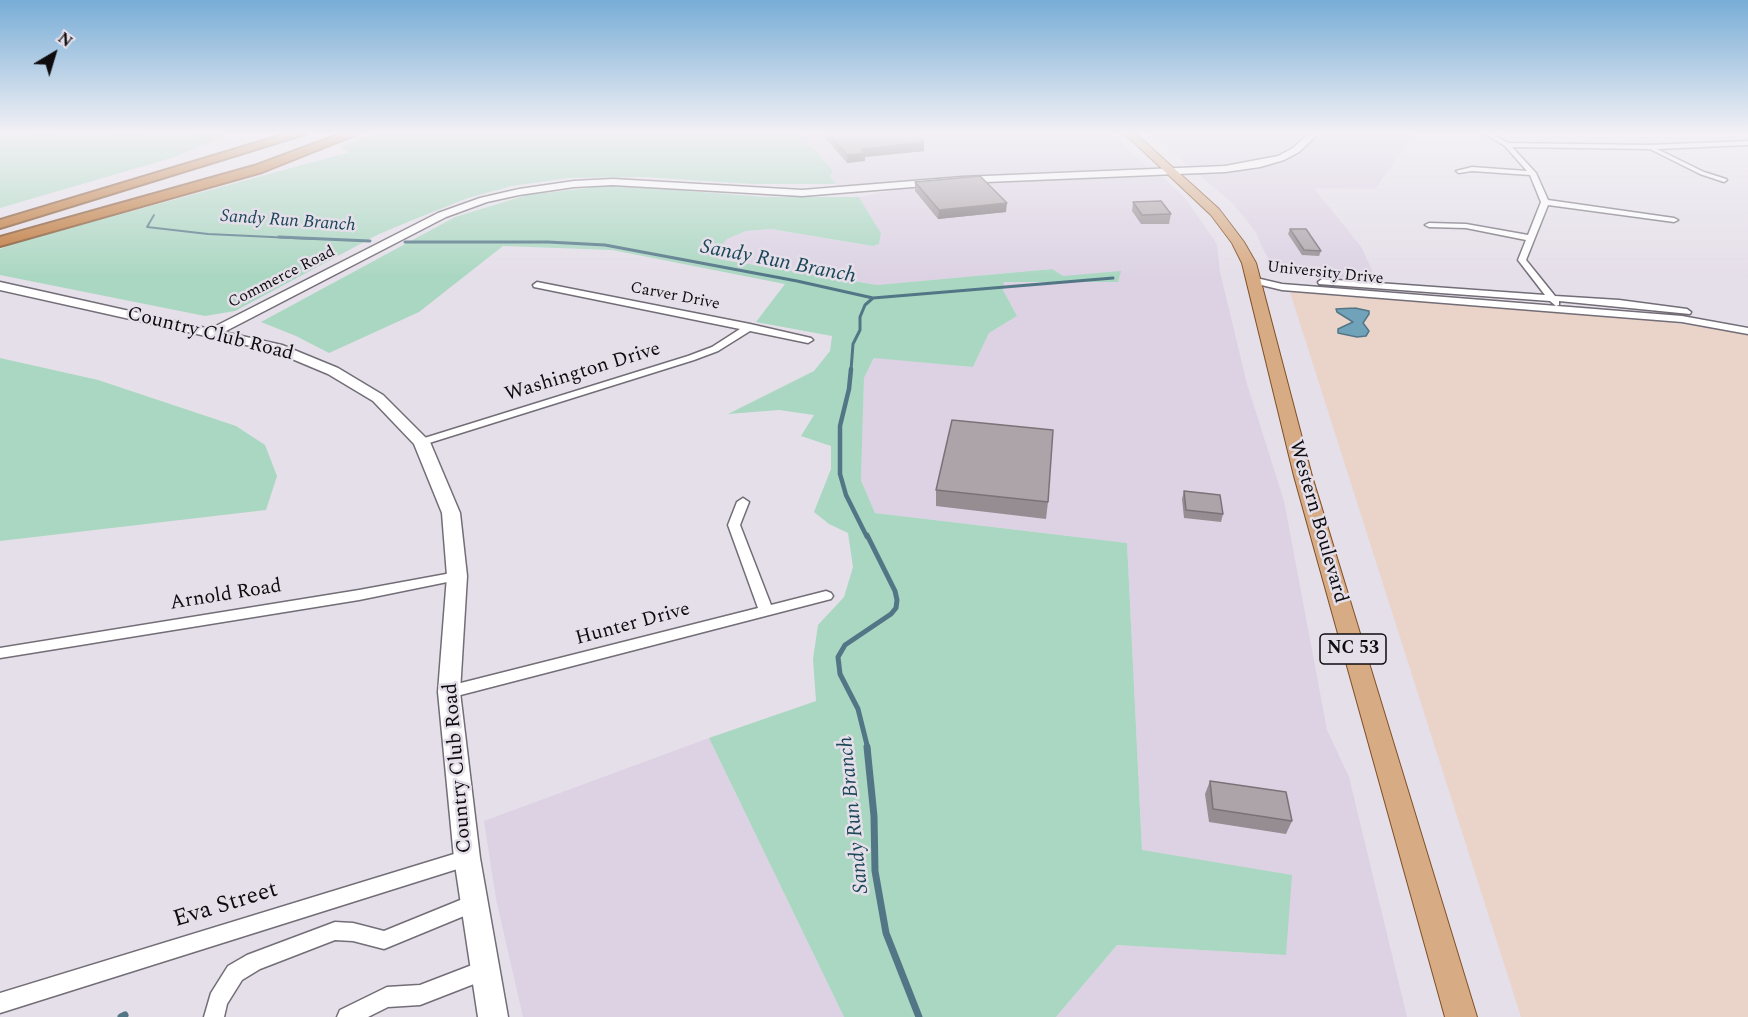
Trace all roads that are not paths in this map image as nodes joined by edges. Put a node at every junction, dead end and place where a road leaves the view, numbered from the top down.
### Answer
1 (115, 181) edge
2 (141, 181) edge
3 (166, 181) edge
4 (214, 181) edge
5 (945, 181) edge
6 (1183, 181) edge
7 (1537, 181) edge
8 (1545, 202) junction
9 (0, 216) edge
10 (1674, 220) dead end
11 (0, 224) edge
12 (1430, 225) dead end
13 (0, 231) edge
14 (1530, 238) junction
15 (0, 242) edge
16 (1252, 280) junction
17 (537, 285) dead end
18 (0, 286) edge
19 (1552, 299) junction
20 (1561, 309) junction
21 (1748, 323) edge
22 (750, 327) junction
23 (1748, 331) edge
24 (214, 332) junction
25 (808, 340) dead end
26 (422, 442) junction
27 (743, 502) dead end
28 (458, 576) junction
29 (826, 596) dead end
30 (766, 611) junction
31 (0, 653) edge
32 (449, 692) junction
33 (467, 858) junction
34 (475, 903) junction
35 (485, 970) junction
36 (0, 1003) edge
37 (214, 1017) edge
38 (347, 1017) edge
39 (493, 1017) edge
40 (1461, 1017) edge

1 - 9 highway
2 - 11 highway
3 - 13 highway
4 - 15 highway
5 - 24 street, Commerce Road
6 - 16 main road, Western Boulevard / NC 53
7 - 8 street
8 - 10 street
8 - 14 street
12 - 14 street
14 - 19 street
16 - 19 street, University Drive
16 - 20 street, University Drive
16 - 40 main road, Western Boulevard / NC 53
17 - 22 street, Carver Drive
18 - 24 street, Country Club Road
19 - 20 street
19 - 21 street, University Drive
20 - 23 street, University Drive
22 - 25 street, Carver Drive
22 - 26 street, Washington Drive
24 - 26 street, Country Club Road
26 - 28 street, Country Club Road
27 - 30 street
28 - 31 street, Arnold Road
28 - 32 street, Country Club Road
29 - 30 street, Hunter Drive
30 - 32 street, Hunter Drive
32 - 33 street, Country Club Road
33 - 34 street, Country Club Road
33 - 36 street, Eva Street
34 - 35 street, Country Club Road
34 - 37 street
35 - 38 street
35 - 39 street, Country Club Road

